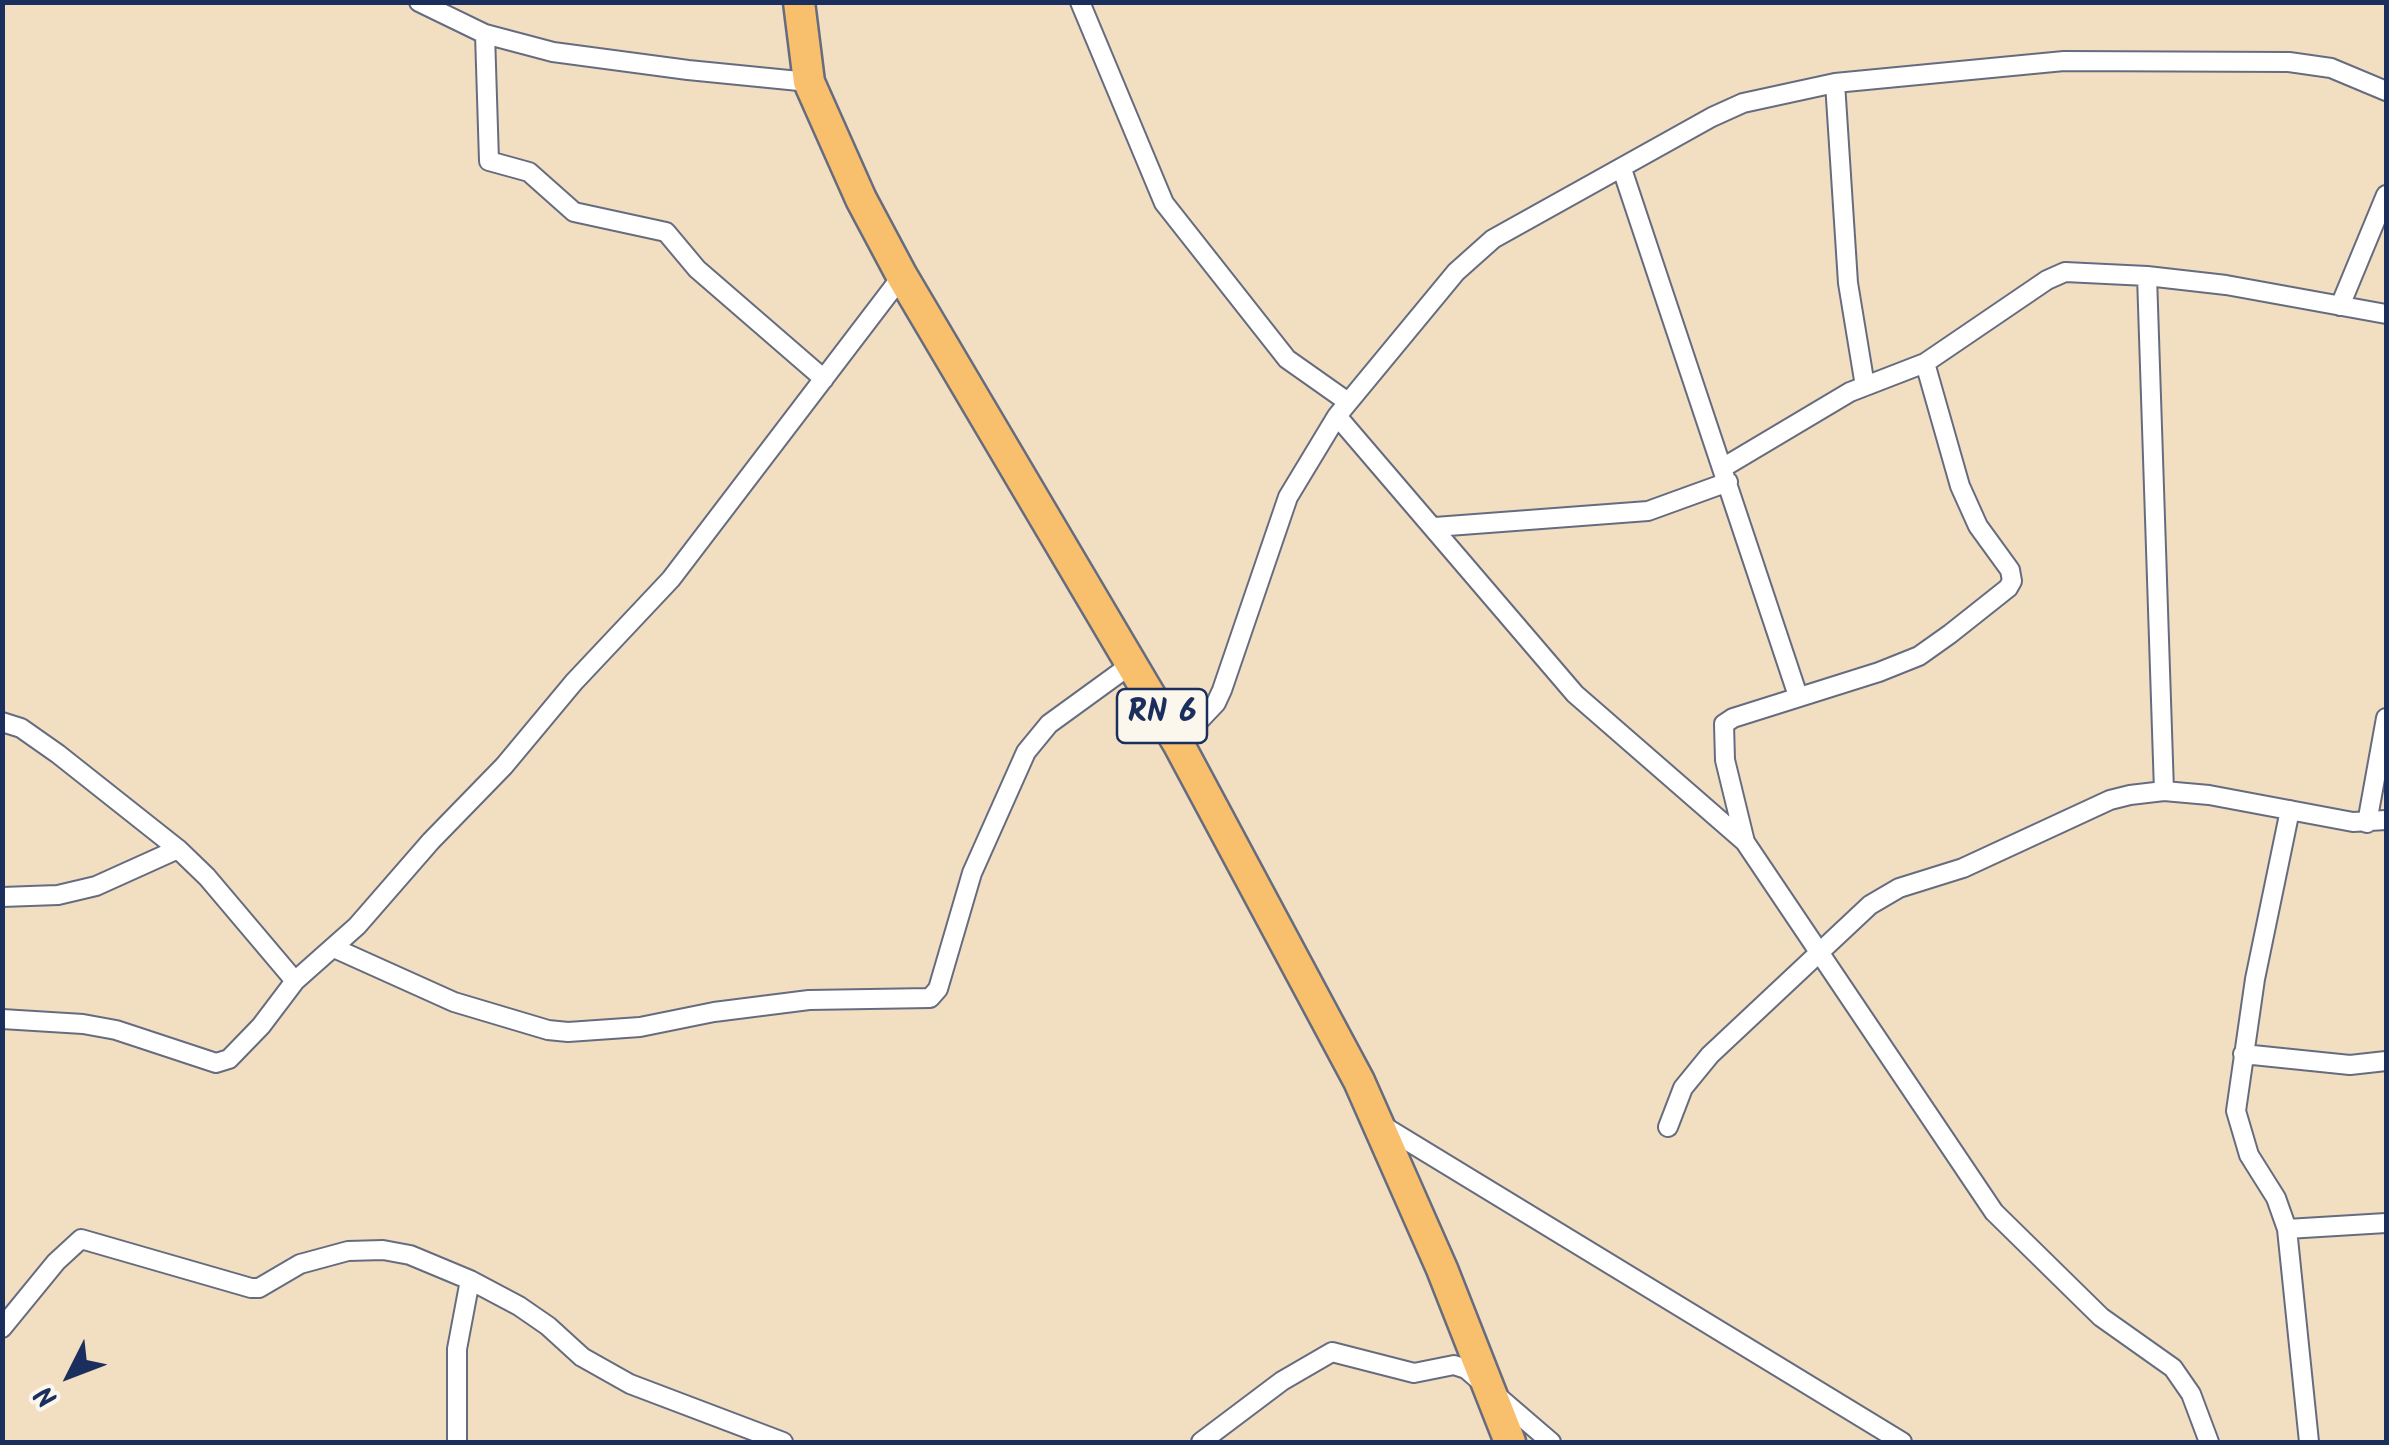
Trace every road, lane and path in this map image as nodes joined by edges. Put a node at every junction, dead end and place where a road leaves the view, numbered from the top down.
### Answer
1 (419, 2) edge
2 (799, 2) edge
3 (1080, 2) edge
4 (484, 34) junction
5 (809, 82) junction
6 (1836, 84) junction
7 (2386, 92) edge
8 (1622, 169) junction
9 (2386, 194) edge
10 (902, 276) junction
11 (2148, 276) junction
12 (2340, 306) junction
13 (2386, 314) edge
14 (1924, 363) junction
15 (824, 379) junction
16 (1865, 386) junction
17 (1343, 409) junction
18 (1726, 475) junction
19 (1434, 527) junction
20 (1132, 664) junction
21 (1798, 696) junction
22 (2386, 718) edge
23 (2, 722) edge
24 (1178, 743) junction
25 (2164, 791) junction
26 (2290, 810) junction
27 (2386, 820) edge
28 (2367, 823) junction
29 (1746, 842) junction
30 (178, 849) junction
31 (2, 897) edge
32 (334, 948) junction
33 (1822, 953) junction
34 (295, 981) junction
35 (2, 1019) edge
36 (2243, 1054) junction
37 (2386, 1061) edge
38 (1380, 1124) junction
39 (1668, 1127) dead end
40 (2386, 1223) edge
41 (2288, 1229) junction
42 (470, 1280) junction
43 (2, 1328) edge
44 (1489, 1388) junction
45 (457, 1442) edge
46 (782, 1442) edge
47 (1202, 1442) edge
48 (1510, 1442) edge
49 (1551, 1442) edge
50 (1902, 1442) edge
51 (2209, 1442) edge
52 (2308, 1442) edge

1 - 4 street
2 - 5 main road, RN 6
3 - 17 street
4 - 5 street
4 - 15 street
5 - 10 main road, RN 6
6 - 7 street
6 - 8 street
6 - 16 street
8 - 17 street
8 - 18 street
9 - 12 street
10 - 15 street
10 - 20 main road, RN 6
11 - 12 street
11 - 14 street
11 - 25 street
12 - 13 street
14 - 16 street
14 - 21 street
15 - 32 street
16 - 18 street
17 - 19 street
17 - 24 street
18 - 19 street
18 - 21 street
19 - 29 street
20 - 24 main road, RN 6
20 - 32 street
21 - 29 street
22 - 28 street
23 - 30 street
24 - 38 main road, RN 6
25 - 26 street
25 - 33 street
26 - 28 street
26 - 36 street
27 - 28 street
29 - 33 street
30 - 31 street
30 - 34 street
32 - 34 street
33 - 39 street
33 - 51 street
34 - 35 street
36 - 37 street
36 - 41 street
38 - 44 main road, RN 6
38 - 50 street
40 - 41 street
41 - 52 street
42 - 43 street
42 - 45 street
42 - 46 street
44 - 47 street
44 - 48 main road, RN 6
44 - 49 street

